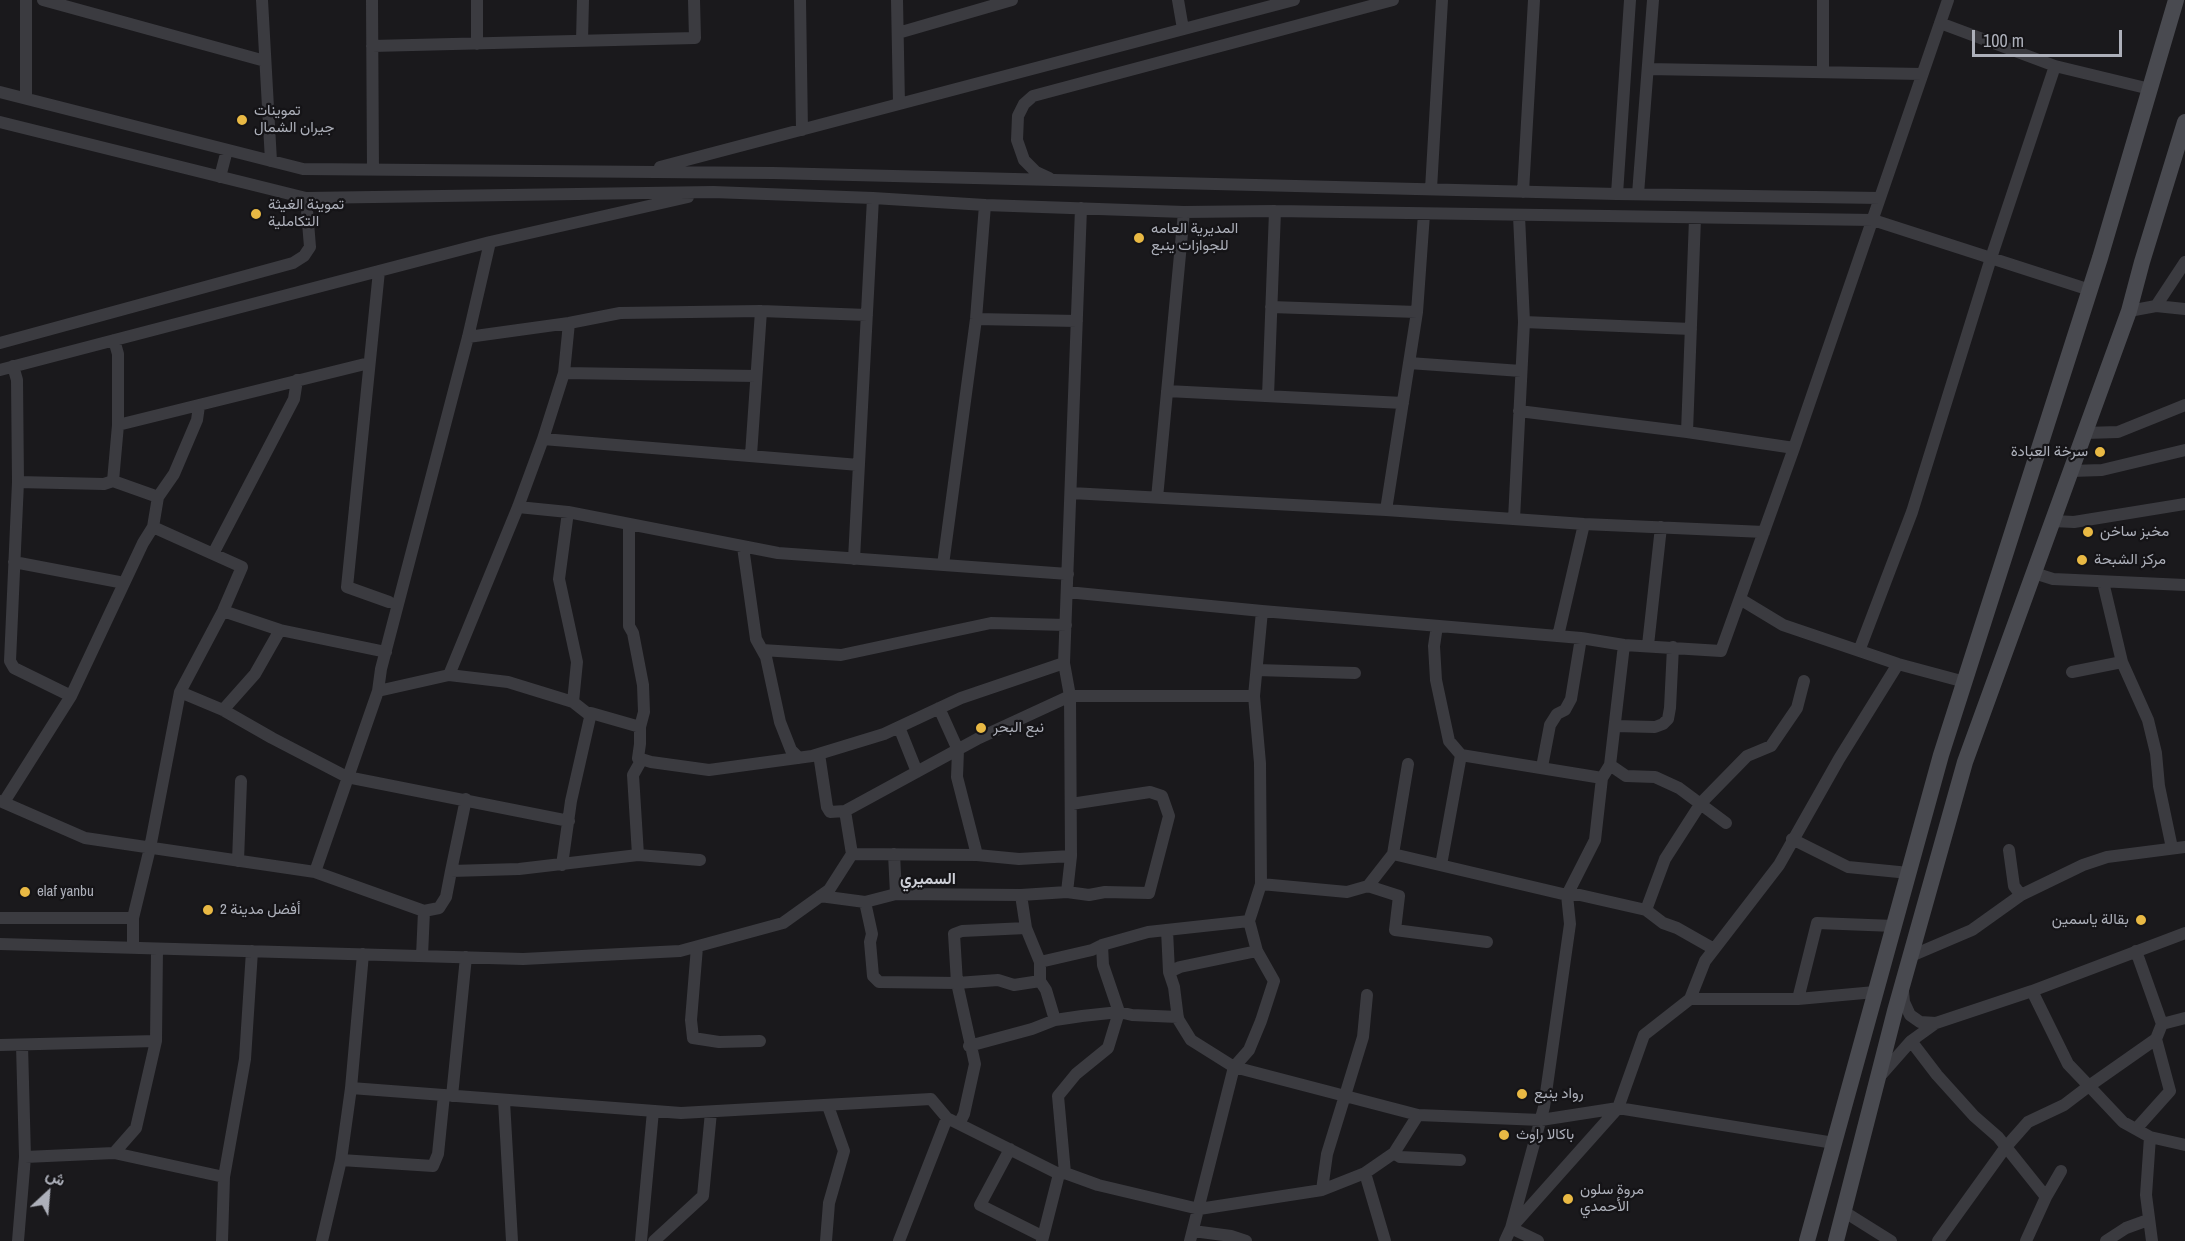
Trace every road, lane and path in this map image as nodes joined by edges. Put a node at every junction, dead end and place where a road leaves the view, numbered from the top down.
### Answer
1 (26, 0) edge
2 (43, 0) edge
3 (262, 0) edge
4 (372, 0) edge
5 (477, 0) edge
6 (583, 0) edge
7 (694, 0) edge
8 (800, 0) edge
9 (897, 0) edge
10 (1012, 0) edge
11 (1178, 0) edge
12 (1393, 0) edge
13 (1442, 0) edge
14 (1534, 0) edge
15 (1630, 0) edge
16 (1653, 0) edge
17 (1823, 0) edge
18 (1948, 0) edge
19 (2176, 0) edge
20 (1288, 1) edge
21 (1940, 23) junction
22 (1183, 29) junction
23 (898, 33) junction
24 (582, 41) junction
25 (477, 44) junction
26 (372, 46) junction
27 (265, 61) junction
28 (2055, 66) junction
29 (1648, 69) junction
30 (1823, 71) junction
31 (1923, 74) junction
32 (2150, 89) junction
33 (0, 92) edge
34 (26, 98) junction
35 (899, 104) junction
36 (0, 122) edge
37 (2185, 122) edge
38 (802, 130) junction
39 (227, 150) junction
40 (272, 161) junction
41 (373, 170) junction
42 (644, 171) junction
43 (220, 177) junction
44 (1052, 179) junction
45 (1431, 189) junction
46 (713, 192) junction
47 (1522, 192) junction
48 (1617, 194) junction
49 (1638, 194) junction
50 (306, 198) junction
51 (873, 198) junction
52 (1880, 198) junction
53 (985, 205) junction
54 (1081, 208) junction
55 (1184, 212) junction
56 (1275, 212) junction
57 (1424, 214) junction
58 (1519, 216) junction
59 (1695, 218) junction
60 (1873, 220) junction
61 (490, 242) junction
62 (1990, 258) junction
63 (2185, 262) edge
64 (379, 271) junction
65 (2090, 290) junction
66 (2156, 306) junction
67 (1271, 307) junction
68 (2185, 309) edge
69 (761, 311) junction
70 (2129, 311) junction
71 (1417, 312) junction
72 (867, 315) junction
73 (976, 319) junction
74 (1077, 321) junction
75 (1524, 322) junction
76 (569, 323) junction
77 (1691, 329) junction
78 (468, 337) junction
79 (114, 340) junction
80 (0, 343) edge
81 (369, 363) junction
82 (1409, 363) junction
83 (13, 366) junction
84 (0, 370) edge
85 (1521, 371) junction
86 (564, 373) junction
87 (756, 376) junction
88 (297, 380) junction
89 (1167, 391) junction
90 (1268, 396) junction
91 (1403, 403) junction
92 (199, 406) junction
93 (2185, 406) edge
94 (1520, 411) junction
95 (118, 425) junction
96 (1687, 432) junction
97 (2085, 433) junction
98 (543, 439) junction
99 (1794, 448) junction
100 (2185, 450) edge
101 (751, 455) junction
102 (859, 465) junction
103 (2071, 471) junction
104 (113, 481) junction
105 (18, 482) junction
106 (1071, 493) junction
107 (158, 496) junction
108 (1157, 498) junction
109 (2185, 504) edge
110 (518, 507) junction
111 (1386, 510) junction
112 (568, 512) junction
113 (1514, 519) junction
114 (2053, 521) junction
115 (629, 524) junction
116 (1584, 525) junction
117 (153, 527) junction
118 (1661, 527) junction
119 (1764, 532) junction
120 (743, 547) junction
121 (214, 552) junction
122 (854, 559) junction
123 (14, 562) junction
124 (943, 565) junction
125 (2034, 573) junction
126 (1068, 574) junction
127 (119, 582) dead end
128 (2103, 582) junction
129 (2185, 585) edge
130 (1067, 592) junction
131 (1740, 599) junction
132 (389, 602) dead end
133 (223, 611) junction
134 (1262, 611) junction
135 (1066, 625) junction
136 (1437, 626) junction
137 (280, 630) junction
138 (1558, 636) junction
139 (1581, 638) junction
140 (1624, 645) junction
141 (1648, 645) junction
142 (1673, 646) junction
143 (762, 650) junction
144 (1859, 651) junction
145 (386, 652) junction
146 (2122, 662) junction
147 (1064, 663) junction
148 (1898, 664) junction
149 (1257, 670) junction
150 (2072, 672) dead end
151 (1355, 674) dead end
152 (449, 675) junction
153 (1804, 681) dead end
154 (1965, 682) junction
155 (378, 691) junction
156 (180, 692) junction
157 (71, 696) junction
158 (1070, 696) junction
159 (1254, 696) junction
160 (573, 702) junction
161 (939, 708) junction
162 (224, 710) junction
163 (591, 713) junction
164 (1615, 726) junction
165 (639, 727) junction
166 (898, 727) junction
167 (958, 750) junction
168 (819, 754) junction
169 (1461, 755) junction
170 (799, 758) junction
171 (642, 759) junction
172 (1408, 764) dead end
173 (1610, 765) junction
174 (1542, 767) junction
175 (916, 772) junction
176 (347, 777) junction
177 (1602, 778) junction
178 (241, 781) dead end
179 (466, 799) junction
180 (2, 802) edge
181 (1701, 803) junction
182 (1071, 804) junction
183 (845, 811) junction
184 (569, 821) junction
185 (1726, 824) dead end
186 (1792, 839) junction
187 (2185, 847) edge
188 (150, 848) junction
189 (2172, 848) junction
190 (2009, 850) dead end
191 (852, 854) junction
192 (894, 854) junction
193 (1393, 854) junction
194 (638, 855) junction
195 (977, 855) junction
196 (1071, 856) junction
197 (700, 860) dead end
198 (238, 861) junction
199 (562, 865) junction
200 (1441, 865) junction
201 (451, 871) junction
202 (315, 872) junction
203 (1909, 873) junction
204 (1261, 885) junction
205 (1368, 886) junction
206 (1067, 892) junction
207 (897, 894) junction
208 (1021, 895) junction
209 (1567, 895) junction
210 (2021, 895) junction
211 (820, 896) junction
212 (865, 902) junction
213 (1646, 910) junction
214 (424, 911) junction
215 (0, 918) edge
216 (133, 918) junction
217 (1249, 921) junction
218 (1894, 926) junction
219 (1026, 928) junction
220 (1167, 930) junction
221 (2185, 933) edge
222 (1487, 942) dead end
223 (0, 944) edge
224 (1102, 945) junction
225 (696, 947) junction
226 (133, 948) junction
227 (157, 949) junction
228 (1714, 949) junction
229 (252, 951) junction
230 (1257, 951) junction
231 (2136, 951) junction
232 (363, 954) junction
233 (422, 956) junction
234 (1911, 956) junction
235 (466, 957) junction
236 (1040, 962) junction
237 (1169, 972) junction
238 (1040, 981) junction
239 (957, 983) junction
240 (1903, 983) junction
241 (2032, 991) junction
242 (1875, 992) junction
243 (1367, 995) dead end
244 (1690, 999) junction
245 (1798, 999) junction
246 (1119, 1012) junction
247 (1178, 1017) junction
248 (2185, 1018) edge
249 (1055, 1020) junction
250 (1936, 1023) junction
251 (2162, 1024) junction
252 (2156, 1039) junction
253 (156, 1041) junction
254 (760, 1041) dead end
255 (1911, 1041) junction
256 (0, 1045) edge
257 (22, 1045) junction
258 (969, 1046) junction
259 (1233, 1067) junction
260 (1877, 1080) junction
261 (2089, 1086) junction
262 (351, 1088) junction
263 (448, 1096) junction
264 (1345, 1097) junction
265 (504, 1101) junction
266 (828, 1106) junction
267 (1618, 1108) junction
268 (653, 1111) junction
269 (711, 1112) junction
270 (1418, 1115) junction
271 (947, 1118) junction
272 (1541, 1120) junction
273 (959, 1124) junction
274 (2136, 1129) junction
275 (2150, 1137) junction
276 (1834, 1143) junction
277 (2185, 1145) edge
278 (2005, 1148) junction
279 (1010, 1149) junction
280 (114, 1153) junction
281 (1394, 1154) junction
282 (25, 1157) junction
283 (1460, 1160) dead end
284 (341, 1161) junction
285 (2061, 1170) dead end
286 (1365, 1173) junction
287 (1062, 1174) junction
288 (224, 1178) junction
289 (1322, 1190) junction
290 (2046, 1197) junction
291 (1199, 1209) junction
292 (1844, 1211) junction
293 (2148, 1221) junction
294 (1511, 1228) junction
295 (1192, 1236) edge
296 (1042, 1238) edge
297 (645, 1240) edge
298 (18, 1241) edge
299 (222, 1241) edge
300 (322, 1241) edge
301 (512, 1241) edge
302 (826, 1241) edge
303 (899, 1241) edge
304 (1246, 1241) edge
305 (1385, 1241) edge
306 (1505, 1241) edge
307 (1538, 1241) edge
308 (1808, 1241) edge
309 (1836, 1241) edge
310 (1891, 1241) edge
311 (1938, 1241) edge
312 (2026, 1241) edge
313 (2106, 1241) edge
314 (2152, 1241) edge

1 - 34 street
2 - 27 street
3 - 27 street
4 - 26 street
5 - 25 street
6 - 24 street
7 - 24 street
8 - 38 street
9 - 23 street
10 - 23 street
11 - 22 street
12 - 44 street
13 - 45 street
14 - 47 street
15 - 48 street
16 - 29 street
17 - 30 street
18 - 21 street
19 - 32 street
20 - 22 street
21 - 28 street
21 - 31 street
22 - 35 street
23 - 35 street
24 - 25 street
25 - 26 street
26 - 41 street
27 - 40 street
28 - 32 street
28 - 62 street
29 - 30 street
29 - 49 street
30 - 31 street
31 - 52 street
32 - 65 street
33 - 34 street
34 - 39 street
35 - 38 street
36 - 43 street
37 - 70 street
38 - 42 street
39 - 40 street
39 - 43 street
40 - 41 street
41 - 42 street
42 - 44 street
43 - 50 street
44 - 45 street
45 - 47 street
46 - 50 street
46 - 51 street
46 - 61 street
47 - 48 street
48 - 49 street
49 - 52 street
50 - 80 street
51 - 53 street
51 - 72 street
52 - 60 street
53 - 54 street
53 - 73 street
54 - 55 street
54 - 74 street
55 - 56 street
55 - 89 street
56 - 57 street
56 - 67 street
57 - 58 street
57 - 71 street
58 - 59 street
58 - 75 street
59 - 60 street
59 - 77 street
60 - 62 street
60 - 99 street
61 - 64 street
61 - 78 street
62 - 65 street
62 - 144 street
63 - 66 street
64 - 79 street
64 - 81 street
65 - 154 street
66 - 68 street
66 - 70 street
67 - 71 street
67 - 90 street
69 - 72 street
69 - 76 street
69 - 87 street
70 - 97 street
71 - 82 street
72 - 102 street
73 - 74 street
73 - 124 street
74 - 106 street
75 - 77 street
75 - 85 street
76 - 78 street
76 - 86 street
77 - 96 street
78 - 145 street
79 - 83 street
79 - 95 street
81 - 88 street
81 - 132 street
82 - 85 street
82 - 91 street
83 - 84 street
83 - 105 street
85 - 94 street
86 - 87 street
86 - 98 street
87 - 101 street
88 - 92 street
88 - 121 street
89 - 90 street
89 - 108 street
90 - 91 street
91 - 111 street
92 - 95 street
92 - 107 street
93 - 97 street
94 - 96 street
94 - 113 street
95 - 104 street
96 - 99 street
97 - 103 street
98 - 101 street
98 - 110 street
99 - 119 street
100 - 103 street
101 - 102 street
102 - 122 street
103 - 114 street
104 - 105 street
104 - 107 street
105 - 123 street
106 - 108 street
106 - 126 street
107 - 117 street
108 - 111 street
109 - 114 street
110 - 112 street
110 - 152 street
111 - 113 street
112 - 115 street
112 - 160 street
113 - 116 street
114 - 125 street
115 - 120 street
115 - 165 street
116 - 118 street
116 - 138 street
117 - 121 street
117 - 157 street
118 - 119 street
118 - 141 street
119 - 131 street
120 - 122 street
120 - 143 street
121 - 133 street
122 - 124 street
123 - 127 street
123 - 157 street
124 - 126 street
125 - 128 street
125 - 234 street
126 - 130 street
128 - 129 street
128 - 146 street
130 - 134 street
130 - 135 street
131 - 142 street
131 - 144 street
133 - 137 street
133 - 156 street
134 - 136 street
134 - 149 street
135 - 143 street
135 - 147 street
136 - 138 street
136 - 169 street
137 - 145 street
137 - 162 street
138 - 139 street
139 - 140 street
139 - 174 street
140 - 141 street
140 - 164 street
141 - 142 street
142 - 164 street
143 - 170 street
144 - 148 street
145 - 155 street
146 - 150 street
146 - 189 street
147 - 158 street
147 - 161 street
148 - 154 street
148 - 186 street
149 - 151 street
149 - 159 street
152 - 155 street
152 - 160 street
153 - 181 street
154 - 203 street
155 - 176 street
156 - 162 street
156 - 188 street
157 - 180 street
158 - 159 street
158 - 167 street
158 - 182 street
159 - 204 street
160 - 163 street
161 - 166 street
161 - 167 street
162 - 176 street
163 - 165 street
163 - 184 street
164 - 173 street
165 - 171 street
166 - 168 street
166 - 175 street
167 - 175 street
167 - 195 street
168 - 170 street
168 - 183 street
169 - 174 street
169 - 200 street
170 - 171 street
171 - 194 street
172 - 193 street
173 - 177 street
173 - 181 street
174 - 177 street
175 - 183 street
176 - 179 street
176 - 202 street
177 - 209 street
178 - 198 street
179 - 184 street
179 - 201 street
180 - 188 street
181 - 185 street
181 - 213 street
182 - 196 street
182 - 206 street
183 - 191 street
184 - 199 street
186 - 203 street
186 - 228 street
187 - 189 street
188 - 198 street
188 - 216 street
189 - 210 street
190 - 210 street
191 - 192 street
191 - 211 street
192 - 195 street
192 - 207 street
193 - 200 street
193 - 205 street
194 - 197 street
194 - 199 street
195 - 196 street
196 - 206 street
198 - 202 street
199 - 201 street
200 - 209 street
201 - 214 street
202 - 214 street
203 - 218 street
204 - 205 street
204 - 217 street
205 - 222 street
206 - 208 street
207 - 208 street
207 - 212 street
208 - 219 street
209 - 213 street
209 - 272 street
210 - 234 street
211 - 212 street
211 - 225 street
212 - 239 street
213 - 228 street
214 - 233 street
215 - 216 street
216 - 226 street
217 - 220 street
217 - 230 street
218 - 242 street
218 - 245 street
219 - 236 street
219 - 239 street
220 - 224 street
220 - 237 street
221 - 231 street
223 - 226 street
224 - 236 street
224 - 246 street
225 - 235 street
225 - 254 street
226 - 227 street
227 - 229 street
227 - 253 street
228 - 244 street
229 - 232 street
229 - 288 street
230 - 237 street
230 - 259 street
231 - 241 street
231 - 251 street
232 - 233 street
232 - 262 street
233 - 235 street
234 - 240 street
235 - 263 street
236 - 238 street
237 - 247 street
238 - 239 street
238 - 249 street
239 - 258 street
240 - 250 street
240 - 260 street
241 - 250 street
241 - 261 street
242 - 245 street
242 - 276 street
243 - 264 street
244 - 245 street
244 - 267 street
246 - 247 street
246 - 249 street
246 - 287 street
247 - 259 street
248 - 251 street
249 - 258 street
250 - 255 street
251 - 252 street
252 - 261 street
252 - 274 street
253 - 257 street
253 - 280 street
255 - 260 street
255 - 278 street
256 - 257 street
257 - 282 street
258 - 273 street
259 - 264 street
259 - 291 street
260 - 292 street
261 - 274 street
261 - 278 street
262 - 263 street
262 - 284 street
263 - 265 street
263 - 284 street
264 - 270 street
264 - 289 street
265 - 268 street
265 - 301 street
266 - 269 street
266 - 271 street
266 - 302 street
267 - 272 street
267 - 276 street
267 - 294 street
268 - 269 street
268 - 297 street
269 - 297 street
270 - 272 street
270 - 281 street
271 - 273 street
271 - 303 street
272 - 294 street
273 - 279 street
274 - 275 street
275 - 277 street
275 - 293 street
276 - 308 street
278 - 290 street
278 - 311 street
279 - 287 street
279 - 296 street
280 - 282 street
280 - 288 street
281 - 283 street
281 - 286 street
282 - 298 street
284 - 300 street
285 - 290 street
286 - 289 street
286 - 305 street
287 - 291 street
287 - 296 street
288 - 299 street
289 - 291 street
290 - 312 street
291 - 295 street
292 - 309 street
292 - 310 street
293 - 313 street
293 - 314 street
294 - 306 street
294 - 307 street
295 - 304 street

